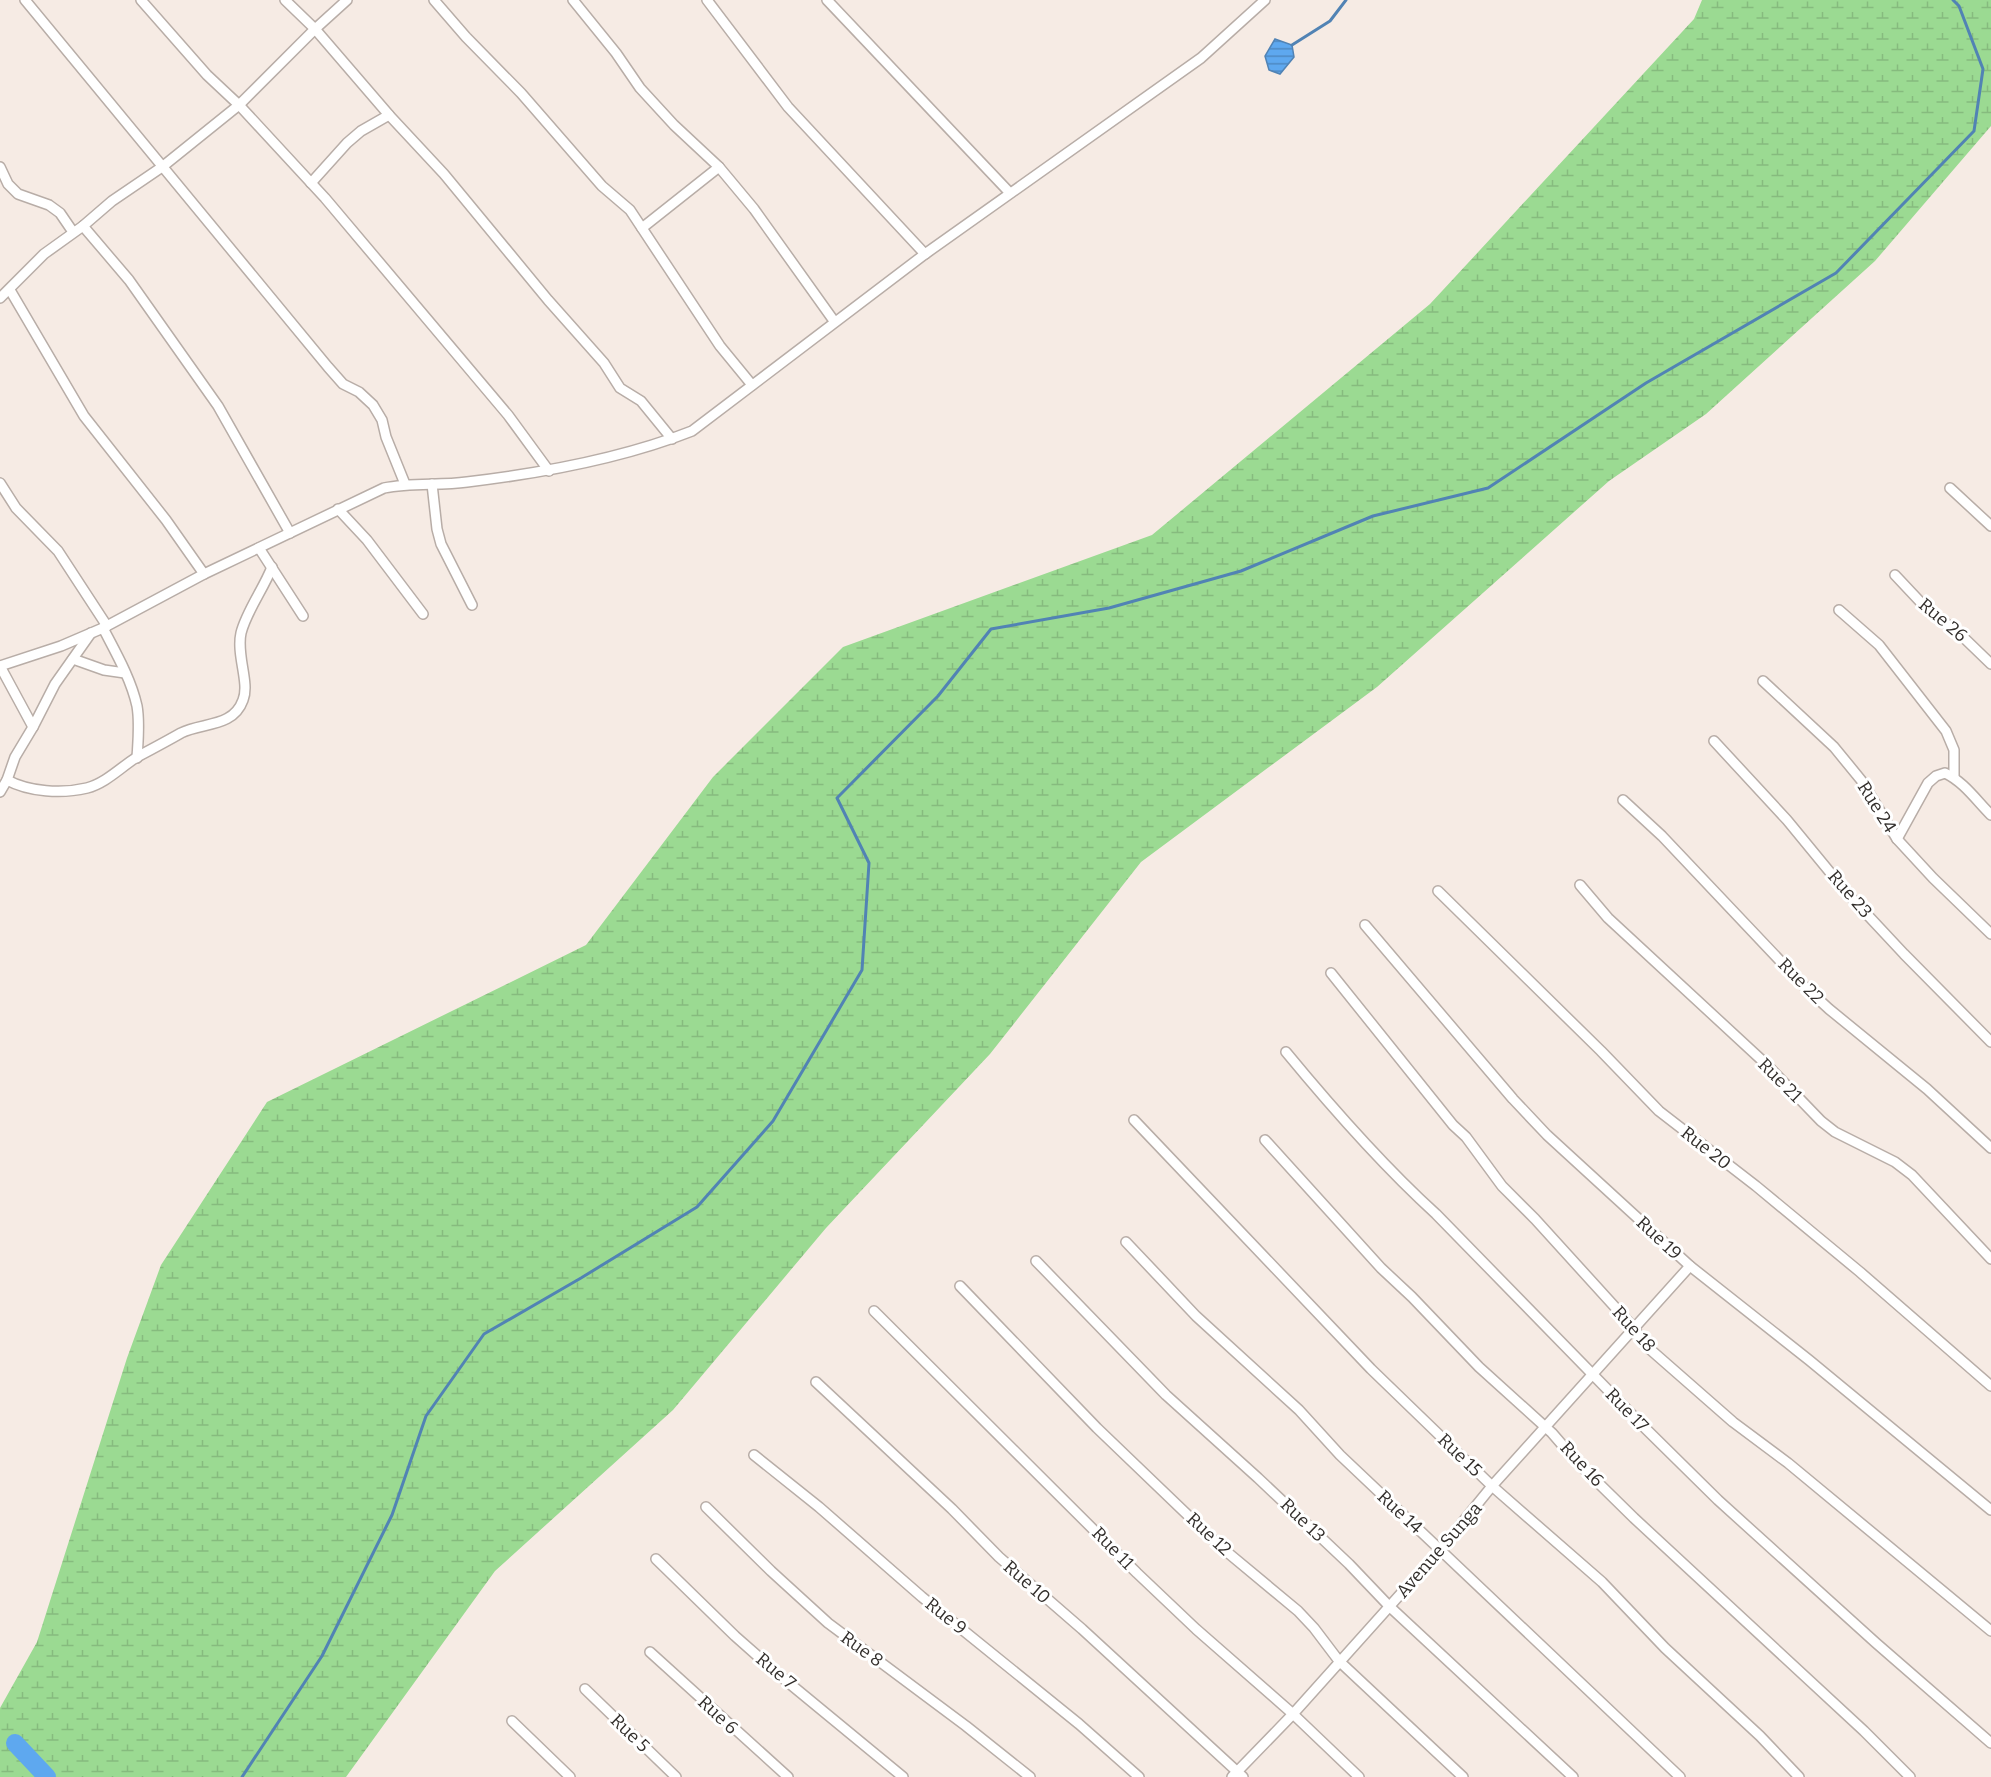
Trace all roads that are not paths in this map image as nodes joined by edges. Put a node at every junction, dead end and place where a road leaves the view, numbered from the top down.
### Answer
1 (25, 0) edge
2 (141, 0) edge
3 (285, 0) edge
4 (348, 0) edge
5 (434, 0) edge
6 (573, 0) edge
7 (707, 0) edge
8 (827, 0) edge
9 (1265, 0) edge
10 (315, 29) junction
11 (239, 105) junction
12 (388, 115) junction
13 (0, 167) edge
14 (162, 167) junction
15 (719, 167) junction
16 (311, 183) junction
17 (1010, 193) junction
18 (83, 226) junction
19 (642, 228) junction
20 (73, 232) junction
21 (925, 254) junction
22 (10, 290) junction
23 (0, 298) edge
24 (834, 321) junction
25 (752, 385) junction
26 (672, 439) junction
27 (549, 471) junction
28 (0, 483) edge
29 (405, 484) junction
30 (432, 484) junction
31 (1950, 488) dead end
32 (338, 509) junction
33 (1991, 526) edge
34 (290, 533) junction
35 (259, 548) junction
36 (272, 567) junction
37 (204, 574) junction
38 (1895, 575) dead end
39 (471, 605) dead end
40 (1839, 610) dead end
41 (423, 614) dead end
42 (303, 616) dead end
43 (105, 627) junction
44 (91, 633) junction
45 (73, 659) junction
46 (1991, 664) edge
47 (0, 666) edge
48 (125, 673) junction
49 (1763, 681) dead end
50 (33, 727) junction
51 (1714, 741) dead end
52 (137, 758) junction
53 (1954, 777) junction
54 (7, 780) junction
55 (0, 792) edge
56 (1623, 800) dead end
57 (1991, 815) edge
58 (1897, 838) junction
59 (1580, 885) dead end
60 (1438, 891) dead end
61 (1365, 925) dead end
62 (1991, 934) edge
63 (1331, 973) dead end
64 (1991, 1042) edge
65 (1286, 1053) dead end
66 (1134, 1120) dead end
67 (1264, 1140) dead end
68 (1991, 1148) edge
69 (1126, 1242) dead end
70 (1991, 1259) edge
71 (1036, 1261) dead end
72 (1690, 1266) junction
73 (960, 1286) dead end
74 (874, 1311) dead end
75 (1634, 1328) junction
76 (1593, 1375) junction
77 (816, 1382) dead end
78 (1991, 1386) edge
79 (1545, 1427) junction
80 (754, 1455) dead end
81 (1492, 1486) junction
82 (706, 1507) dead end
83 (1991, 1510) edge
84 (1440, 1550) junction
85 (656, 1559) dead end
86 (1390, 1606) junction
87 (1991, 1631) edge
88 (650, 1652) dead end
89 (1339, 1661) junction
90 (585, 1689) dead end
91 (1293, 1714) junction
92 (512, 1721) dead end
93 (1991, 1743) edge
94 (1238, 1775) edge
95 (570, 1777) edge
96 (676, 1777) edge
97 (788, 1777) edge
98 (903, 1777) edge
99 (1030, 1777) edge
100 (1139, 1777) edge
101 (1359, 1777) edge
102 (1463, 1777) edge
103 (1573, 1777) edge
104 (1680, 1777) edge
105 (1799, 1777) edge
106 (1911, 1777) edge

1 - 14 street
2 - 11 street
3 - 10 street
4 - 10 street
5 - 19 street
6 - 15 street
7 - 21 street
8 - 17 street
9 - 17 street
10 - 11 street
10 - 12 street
11 - 14 street
11 - 16 street
12 - 16 street
12 - 26 street
13 - 20 street
14 - 18 street
14 - 29 street
15 - 19 street
15 - 24 street
16 - 27 street
17 - 21 street
18 - 20 street
18 - 34 street
19 - 25 street
20 - 22 street
21 - 24 street
22 - 23 street
22 - 37 street
24 - 25 street
25 - 26 street
26 - 27 street
27 - 30 street
28 - 43 street
29 - 30 street
29 - 32 street
30 - 39 street
31 - 33 street
32 - 34 street
32 - 41 street
34 - 35 street
35 - 36 street
35 - 37 street
36 - 42 street
36 - 52 street
37 - 43 street
38 - 46 street, Rue 26
40 - 53 street
43 - 44 street
43 - 48 street
44 - 45 street
44 - 47 street
45 - 48 street
45 - 50 street
47 - 50 street
48 - 52 street
49 - 58 street, Rue 24
50 - 54 street
51 - 64 street, Rue 23
52 - 54 street
53 - 57 street
53 - 58 street
54 - 55 street
56 - 68 street, Rue 22
58 - 62 street, Rue 24
59 - 70 street, Rue 21
60 - 78 street, Rue 20
61 - 72 street, Rue 19
63 - 75 street, Rue 18
65 - 76 street, Rue 17
66 - 81 street, Rue 15
67 - 79 street, Rue 16
69 - 84 street, Rue 14
71 - 86 street, Rue 13
72 - 75 street, Avenue Sunga
72 - 83 street, Rue 19
73 - 89 street, Rue 12
74 - 91 street, Rue 11
75 - 76 street, Avenue Sunga
75 - 87 street, Rue 18
76 - 79 street, Avenue Sunga
76 - 93 street, Rue 17
77 - 94 street, Rue 10
79 - 81 street, Avenue Sunga
79 - 106 street, Rue 16
80 - 100 street, Rue 9
81 - 84 street, Avenue Sunga
81 - 105 street, Rue 15
82 - 99 street, Rue 8
84 - 86 street, Avenue Sunga
84 - 104 street, Rue 14
85 - 98 street, Rue 7
86 - 89 street, Avenue Sunga
86 - 103 street, Rue 13
88 - 97 street, Rue 6
89 - 91 street, Avenue Sunga
89 - 102 street, Rue 12
90 - 96 street, Rue 5
91 - 94 street, Avenue Sunga
91 - 101 street, Rue 11
92 - 95 street

